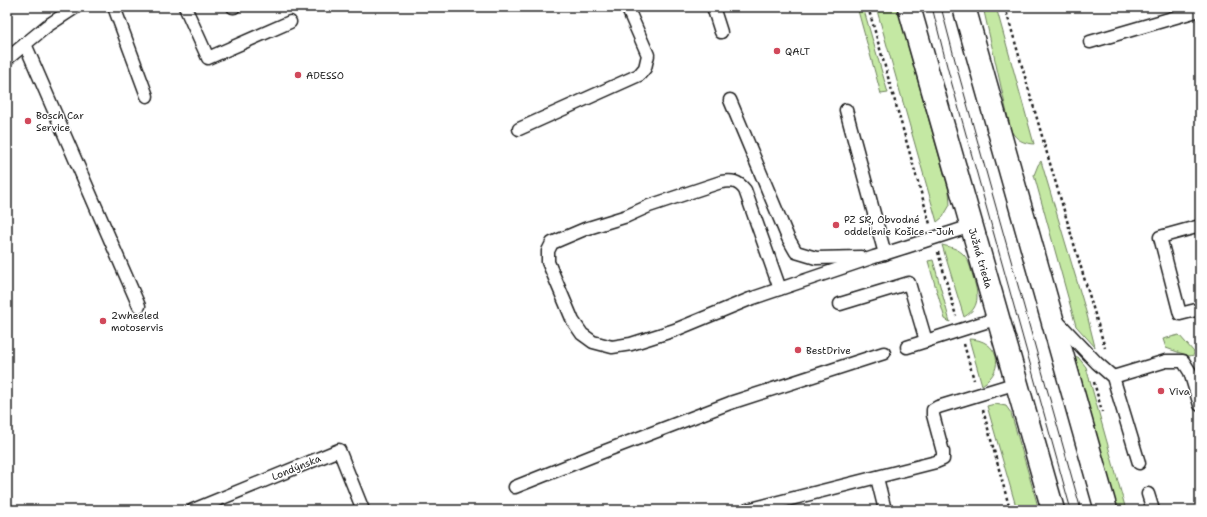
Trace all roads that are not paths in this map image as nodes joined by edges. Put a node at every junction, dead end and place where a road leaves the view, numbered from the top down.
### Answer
1 (76, 7) edge
2 (114, 7) edge
3 (185, 7) edge
4 (627, 7) edge
5 (713, 7) edge
6 (909, 7) edge
7 (964, 7) edge
8 (1200, 10) edge
9 (290, 22) dead end
10 (721, 32) dead end
11 (1090, 42) dead end
12 (25, 44) junction
13 (7, 59) edge
14 (147, 96) dead end
15 (730, 100) dead end
16 (846, 110) dead end
17 (519, 129) dead end
18 (972, 226) junction
19 (1200, 226) edge
20 (879, 256) junction
21 (780, 289) junction
22 (840, 304) dead end
23 (139, 306) dead end
24 (1200, 309) edge
25 (1051, 315) junction
26 (998, 318) junction
27 (926, 341) junction
28 (907, 347) dead end
29 (884, 353) dead end
30 (1182, 361) junction
31 (1196, 361) dead end
32 (1196, 375) edge
33 (1114, 376) junction
34 (1017, 383) junction
35 (1198, 390) edge
36 (1200, 405) edge
37 (1139, 463) dead end
38 (876, 478) junction
39 (515, 487) dead end
40 (1148, 494) dead end
41 (769, 507) edge
42 (193, 510) edge
43 (363, 510) edge
44 (747, 510) edge
45 (885, 510) edge
46 (1053, 510) edge
47 (1106, 510) edge
48 (1153, 510) edge

1 - 12 lane
2 - 14 lane
3 - 9 lane
4 - 17 lane
5 - 10 lane
6 - 18 street, Južná trieda
7 - 25 street
8 - 11 lane
12 - 13 lane
12 - 23 lane
15 - 20 lane
16 - 20 lane
18 - 20 lane
18 - 26 street, Južná trieda
19 - 24 lane
20 - 21 lane
21 - 21 lane
22 - 27 lane
25 - 33 lane
25 - 47 street
26 - 27 lane
26 - 34 street, Južná trieda
27 - 28 lane
29 - 39 lane
30 - 31 lane
30 - 32 lane
30 - 33 lane
32 - 35 lane
33 - 37 lane
34 - 38 lane
34 - 46 street, Južná trieda
35 - 36 lane
38 - 41 lane
38 - 45 lane
40 - 48 lane
41 - 44 lane
42 - 43 lane, Londýnska

